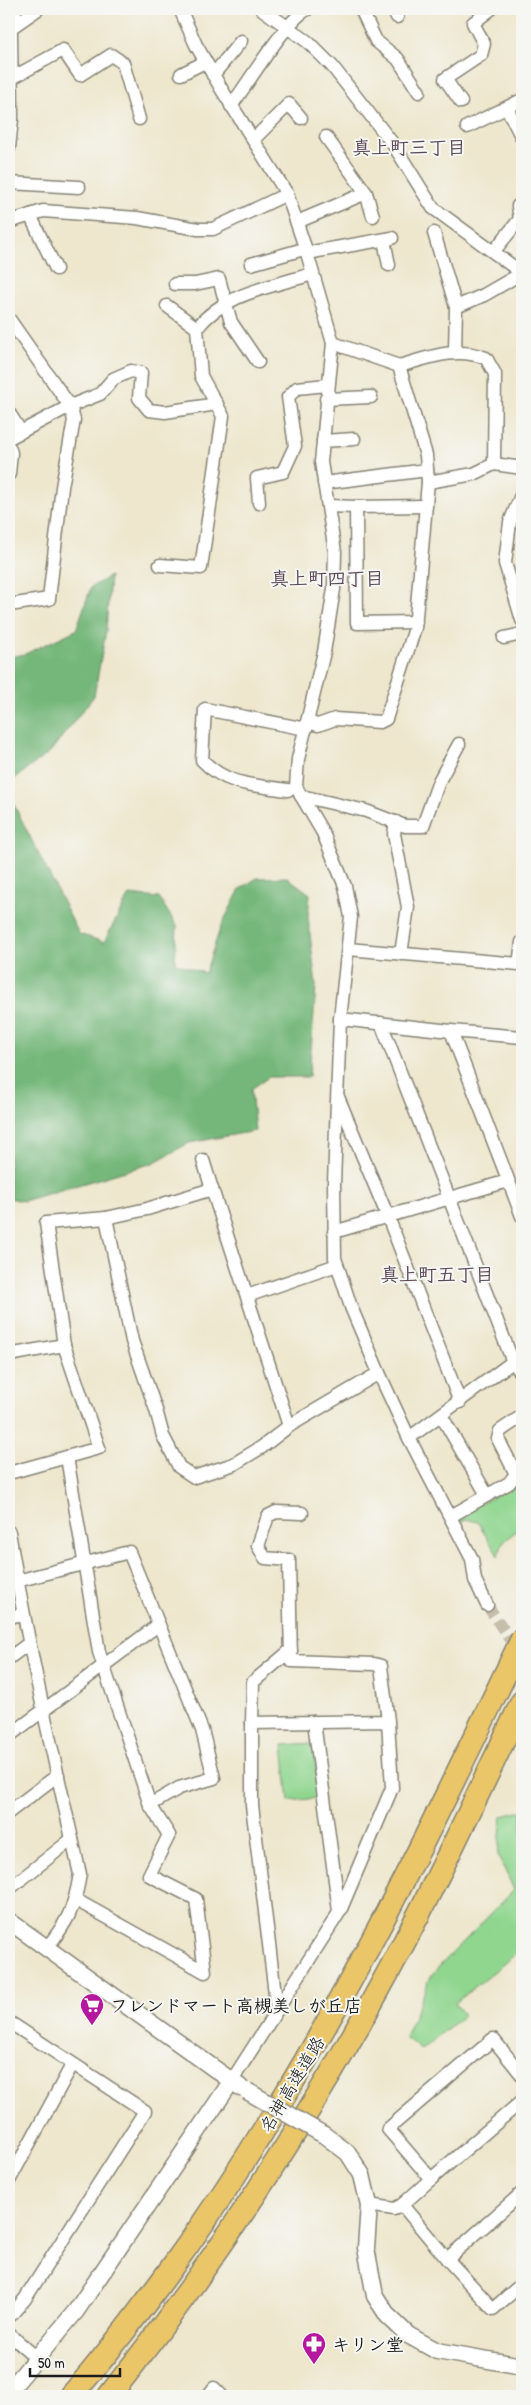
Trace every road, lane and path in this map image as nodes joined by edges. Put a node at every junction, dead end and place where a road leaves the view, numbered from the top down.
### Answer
1 (11, 9) edge
2 (38, 9) edge
3 (180, 9) edge
4 (262, 9) edge
5 (308, 9) edge
6 (360, 9) edge
7 (491, 9) edge
8 (13, 26) edge
9 (288, 28) junction
10 (241, 41) dead end
11 (205, 62) junction
12 (181, 74) dead end
13 (213, 76) junction
14 (12, 78) junction
15 (419, 92) dead end
16 (522, 100) edge
17 (461, 102) dead end
18 (232, 106) junction
19 (507, 108) junction
20 (301, 118) dead end
21 (139, 119) dead end
22 (467, 127) dead end
23 (326, 137) dead end
24 (522, 138) edge
25 (253, 140) junction
26 (9, 148) edge
27 (9, 183) edge
28 (79, 187) dead end
29 (366, 193) junction
30 (287, 194) junction
31 (518, 206) dead end
32 (30, 215) junction
33 (373, 216) dead end
34 (9, 222) edge
35 (297, 222) junction
36 (434, 233) dead end
37 (305, 251) junction
38 (494, 251) junction
39 (251, 264) dead end
40 (389, 265) dead end
41 (56, 270) dead end
42 (522, 273) edge
43 (312, 274) junction
44 (174, 284) dead end
45 (227, 301) junction
46 (168, 306) dead end
47 (456, 307) junction
48 (9, 319) edge
49 (197, 328) junction
50 (332, 343) junction
51 (455, 351) junction
52 (258, 362) dead end
53 (399, 366) junction
54 (327, 386) junction
55 (370, 396) dead end
56 (326, 399) junction
57 (217, 404) junction
58 (70, 406) junction
59 (9, 413) edge
60 (21, 432) junction
61 (9, 438) edge
62 (354, 439) dead end
63 (322, 441) junction
64 (9, 448) edge
65 (494, 464) junction
66 (522, 468) edge
67 (9, 474) edge
68 (428, 476) junction
69 (324, 483) junction
70 (522, 493) edge
71 (259, 503) dead end
72 (328, 506) junction
73 (426, 506) junction
74 (356, 507) junction
75 (160, 565) dead end
76 (516, 580) edge
77 (9, 604) edge
78 (522, 620) edge
79 (416, 622) junction
80 (522, 634) edge
81 (504, 638) dead end
82 (306, 726) junction
83 (459, 744) dead end
84 (288, 790) dead end
85 (301, 796) junction
86 (396, 822) junction
87 (522, 942) edge
88 (348, 949) junction
89 (401, 954) junction
90 (340, 1019) junction
91 (381, 1024) junction
92 (451, 1032) junction
93 (522, 1037) edge
94 (337, 1095) junction
95 (203, 1160) dead end
96 (508, 1181) junction
97 (212, 1189) junction
98 (448, 1199) junction
99 (522, 1216) edge
100 (388, 1217) junction
101 (106, 1218) junction
102 (334, 1232) junction
103 (337, 1265) junction
104 (247, 1296) junction
105 (64, 1345) junction
106 (9, 1355) edge
107 (518, 1358) edge
108 (380, 1374) junction
109 (522, 1374) edge
110 (460, 1402) junction
111 (441, 1415) junction
112 (522, 1416) edge
113 (289, 1426) junction
114 (409, 1438) junction
115 (67, 1457) junction
116 (9, 1473) edge
117 (487, 1496) junction
118 (302, 1513) dead end
119 (450, 1516) junction
120 (9, 1532) edge
121 (83, 1564) junction
122 (13, 1582) edge
123 (488, 1605) tunnel mouth
124 (23, 1614) junction
125 (9, 1617) edge
126 (158, 1626) junction
127 (522, 1639) edge
128 (28, 1644) junction
129 (291, 1650) junction
130 (9, 1658) edge
131 (104, 1666) junction
132 (522, 1702) edge
133 (45, 1709) junction
134 (388, 1721) junction
135 (314, 1722) junction
136 (252, 1723) junction
137 (9, 1736) edge
138 (58, 1775) junction
139 (150, 1805) junction
140 (9, 1812) edge
141 (72, 1839) junction
142 (9, 1889) edge
143 (76, 1900) junction
144 (340, 1912) junction
145 (10, 1925) edge
146 (46, 1949) junction
147 (277, 2010) junction
148 (9, 2022) edge
149 (72, 2064) junction
150 (522, 2075) edge
151 (231, 2082) junction
152 (522, 2101) edge
153 (431, 2179) junction
154 (9, 2181) edge
155 (522, 2193) edge
156 (369, 2205) junction
157 (402, 2205) junction
158 (207, 2219) junction
159 (218, 2250) junction
160 (447, 2259) junction
161 (522, 2284) edge
162 (9, 2317) edge
163 (9, 2334) edge
164 (38, 2359) junction
165 (522, 2366) edge
166 (9, 2391) edge
167 (59, 2396) edge
168 (72, 2396) edge
169 (109, 2396) edge
170 (120, 2396) edge
171 (208, 2396) edge
172 (222, 2396) edge

1 - 8 street
2 - 8 street
3 - 11 street
4 - 9 street
5 - 9 street
6 - 15 street
7 - 17 street
8 - 14 street
9 - 18 street
9 - 38 street
10 - 13 street
11 - 12 street
11 - 13 street
13 - 18 street
14 - 21 street
14 - 26 street
16 - 19 street
18 - 25 street
19 - 22 street
19 - 24 street
20 - 25 street
23 - 29 street
25 - 30 street
27 - 28 street
29 - 33 street
29 - 35 street
30 - 32 street
30 - 35 street
31 - 38 street
32 - 34 street
32 - 41 street
35 - 37 street
36 - 47 street
37 - 39 street
37 - 40 street
37 - 43 street
38 - 42 street
42 - 47 street
43 - 45 street
43 - 50 street
44 - 45 street
45 - 49 street
45 - 52 street
46 - 49 street
47 - 51 street
48 - 58 street
49 - 57 street
50 - 53 street
50 - 54 street
51 - 53 street
51 - 65 street
53 - 68 street
54 - 56 street
54 - 71 street
55 - 56 street
56 - 63 street
57 - 58 street
57 - 75 street
58 - 60 street
58 - 77 street
59 - 60 street
60 - 61 street
62 - 63 street
63 - 69 street
64 - 67 street
65 - 66 street
65 - 68 street
68 - 69 street
68 - 73 street
69 - 72 street
70 - 76 street
72 - 74 street
72 - 82 street
73 - 74 street
73 - 79 street
74 - 79 street
76 - 78 street
79 - 82 street
80 - 81 street
82 - 84 street
82 - 85 street
83 - 86 street
85 - 86 street
85 - 88 street
86 - 89 street
87 - 89 street
88 - 89 street
88 - 90 street
90 - 91 street
90 - 94 street
91 - 92 street
91 - 98 street
92 - 93 street
92 - 96 street
94 - 100 street
94 - 102 street
95 - 97 street
96 - 98 street
96 - 99 street
97 - 101 street
97 - 104 street
98 - 100 street
98 - 107 street
100 - 102 street
100 - 110 street
101 - 105 street
101 - 113 street
102 - 103 street
103 - 104 street
103 - 108 street
104 - 113 street
105 - 106 street
105 - 115 street
107 - 109 street
107 - 110 street
108 - 113 street
108 - 114 street
110 - 111 street
111 - 114 street
111 - 117 street
112 - 117 street
114 - 119 street
115 - 116 street
115 - 121 street
117 - 119 street
118 - 129 street
119 - 123 street
120 - 122 street
121 - 122 street
121 - 126 street
121 - 131 street
122 - 124 street
124 - 125 street
124 - 128 street
126 - 131 street
126 - 139 street
127 - 158 highway, 名神高速道路
128 - 130 street
128 - 133 street
129 - 134 street
129 - 136 street
131 - 133 street
131 - 139 street
132 - 159 highway, 名神高速道路
133 - 137 street
133 - 138 street
134 - 135 street
134 - 144 street
135 - 136 street
135 - 144 street
136 - 147 street
138 - 140 street
138 - 141 street
139 - 143 street
141 - 142 street
141 - 143 street
143 - 146 street
144 - 147 street
145 - 146 street
146 - 151 street
147 - 151 street
148 - 149 street
149 - 154 street
149 - 162 street
150 - 153 street
151 - 156 street, bridge
151 - 164 street
152 - 153 street
153 - 157 street
155 - 160 street
156 - 157 street
156 - 165 street
157 - 160 street
158 - 167 highway
158 - 168 highway, 名神高速道路
159 - 169 highway, 名神高速道路
159 - 170 highway
160 - 161 street
163 - 164 street
164 - 166 street
171 - 172 street

